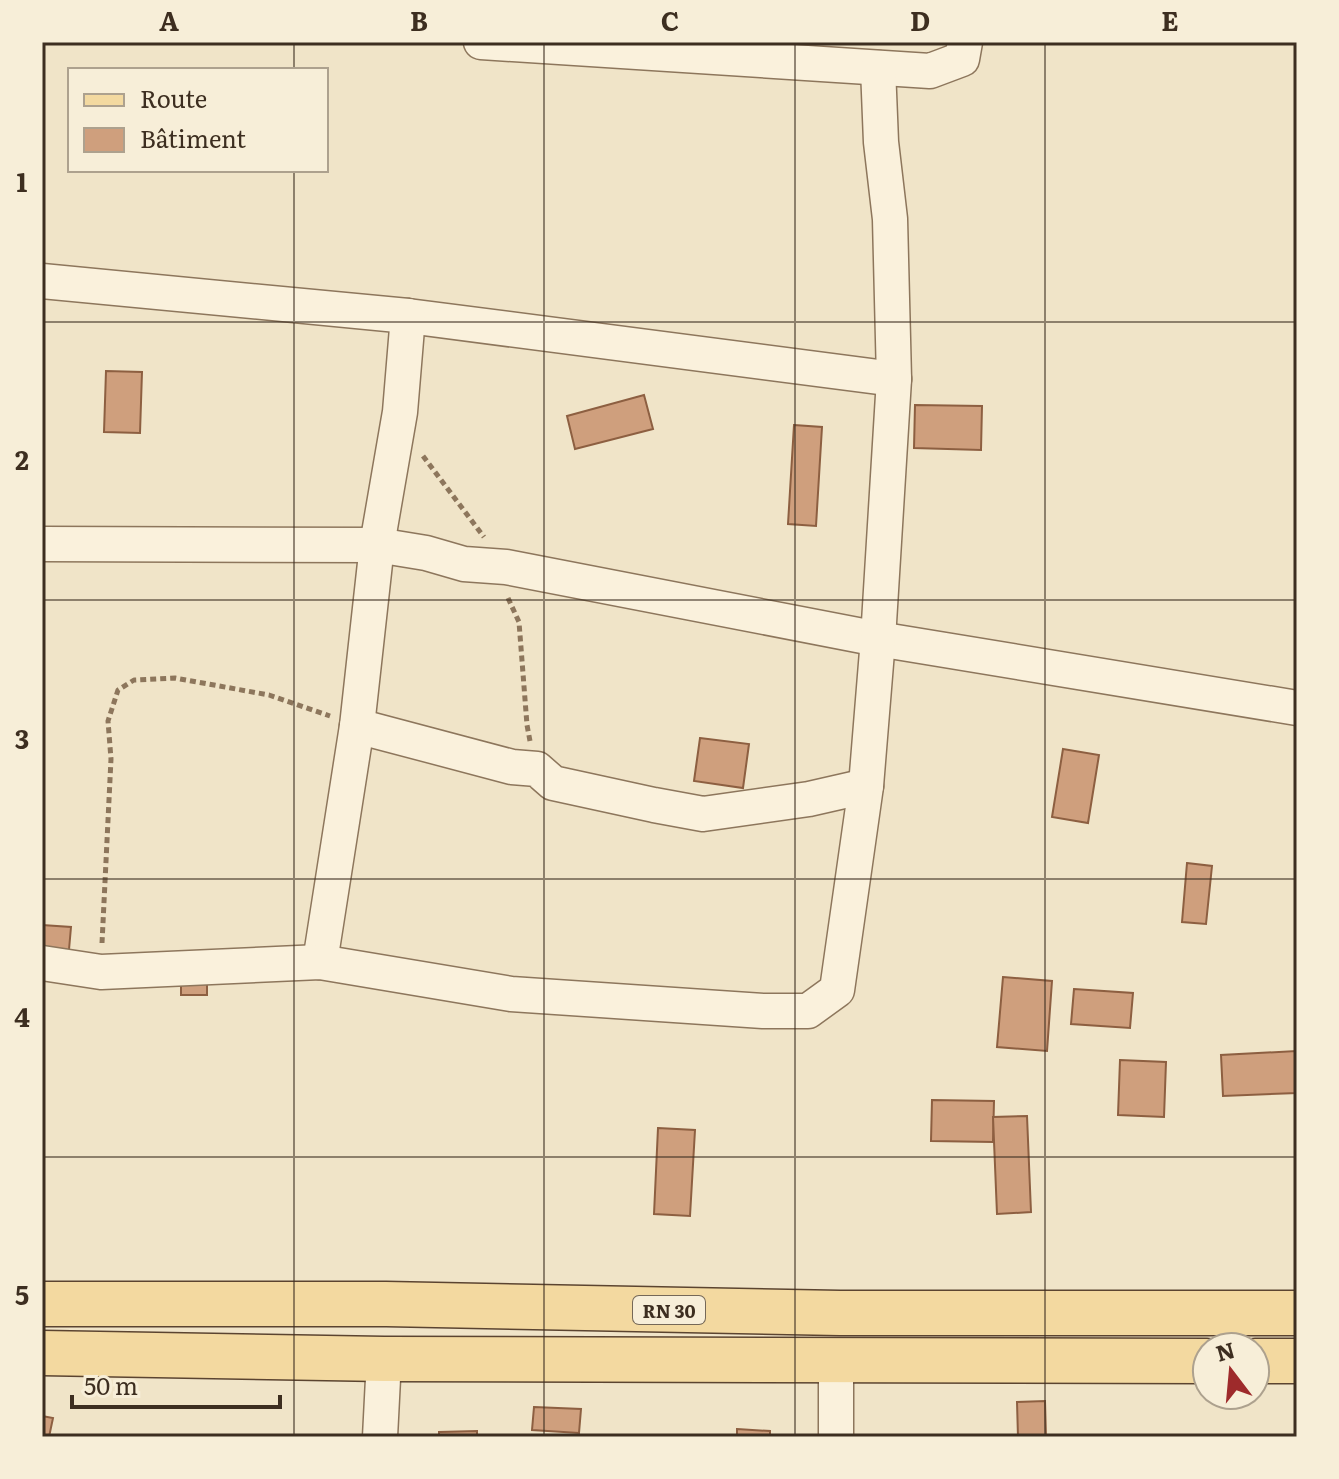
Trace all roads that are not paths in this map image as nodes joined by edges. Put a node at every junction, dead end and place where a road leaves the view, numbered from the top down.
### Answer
1 (481, 42) edge
2 (965, 42) edge
3 (878, 68) junction
4 (42, 281) edge
5 (408, 316) junction
6 (894, 379) junction
7 (42, 544) edge
8 (377, 545) junction
9 (878, 639) junction
10 (1297, 708) edge
11 (357, 726) junction
12 (866, 786) junction
13 (320, 962) junction
14 (42, 963) edge
15 (42, 1304) edge
16 (1297, 1313) edge
17 (42, 1353) edge
18 (384, 1359) junction
19 (836, 1361) junction
20 (1191, 1361) edge
21 (1271, 1361) edge
22 (1297, 1361) edge
23 (380, 1437) edge
24 (836, 1437) edge

1 - 3 street
2 - 3 street
3 - 6 street
4 - 5 street
5 - 6 street
5 - 8 street
6 - 9 street
7 - 8 street
8 - 9 street
8 - 11 street
9 - 10 street
9 - 12 street
11 - 12 street
11 - 13 street
12 - 13 street
13 - 14 street
15 - 16 main road, RN 30 / RN 30
17 - 18 main road
18 - 19 main road
18 - 23 street
19 - 20 main road
19 - 24 street
21 - 22 main road

